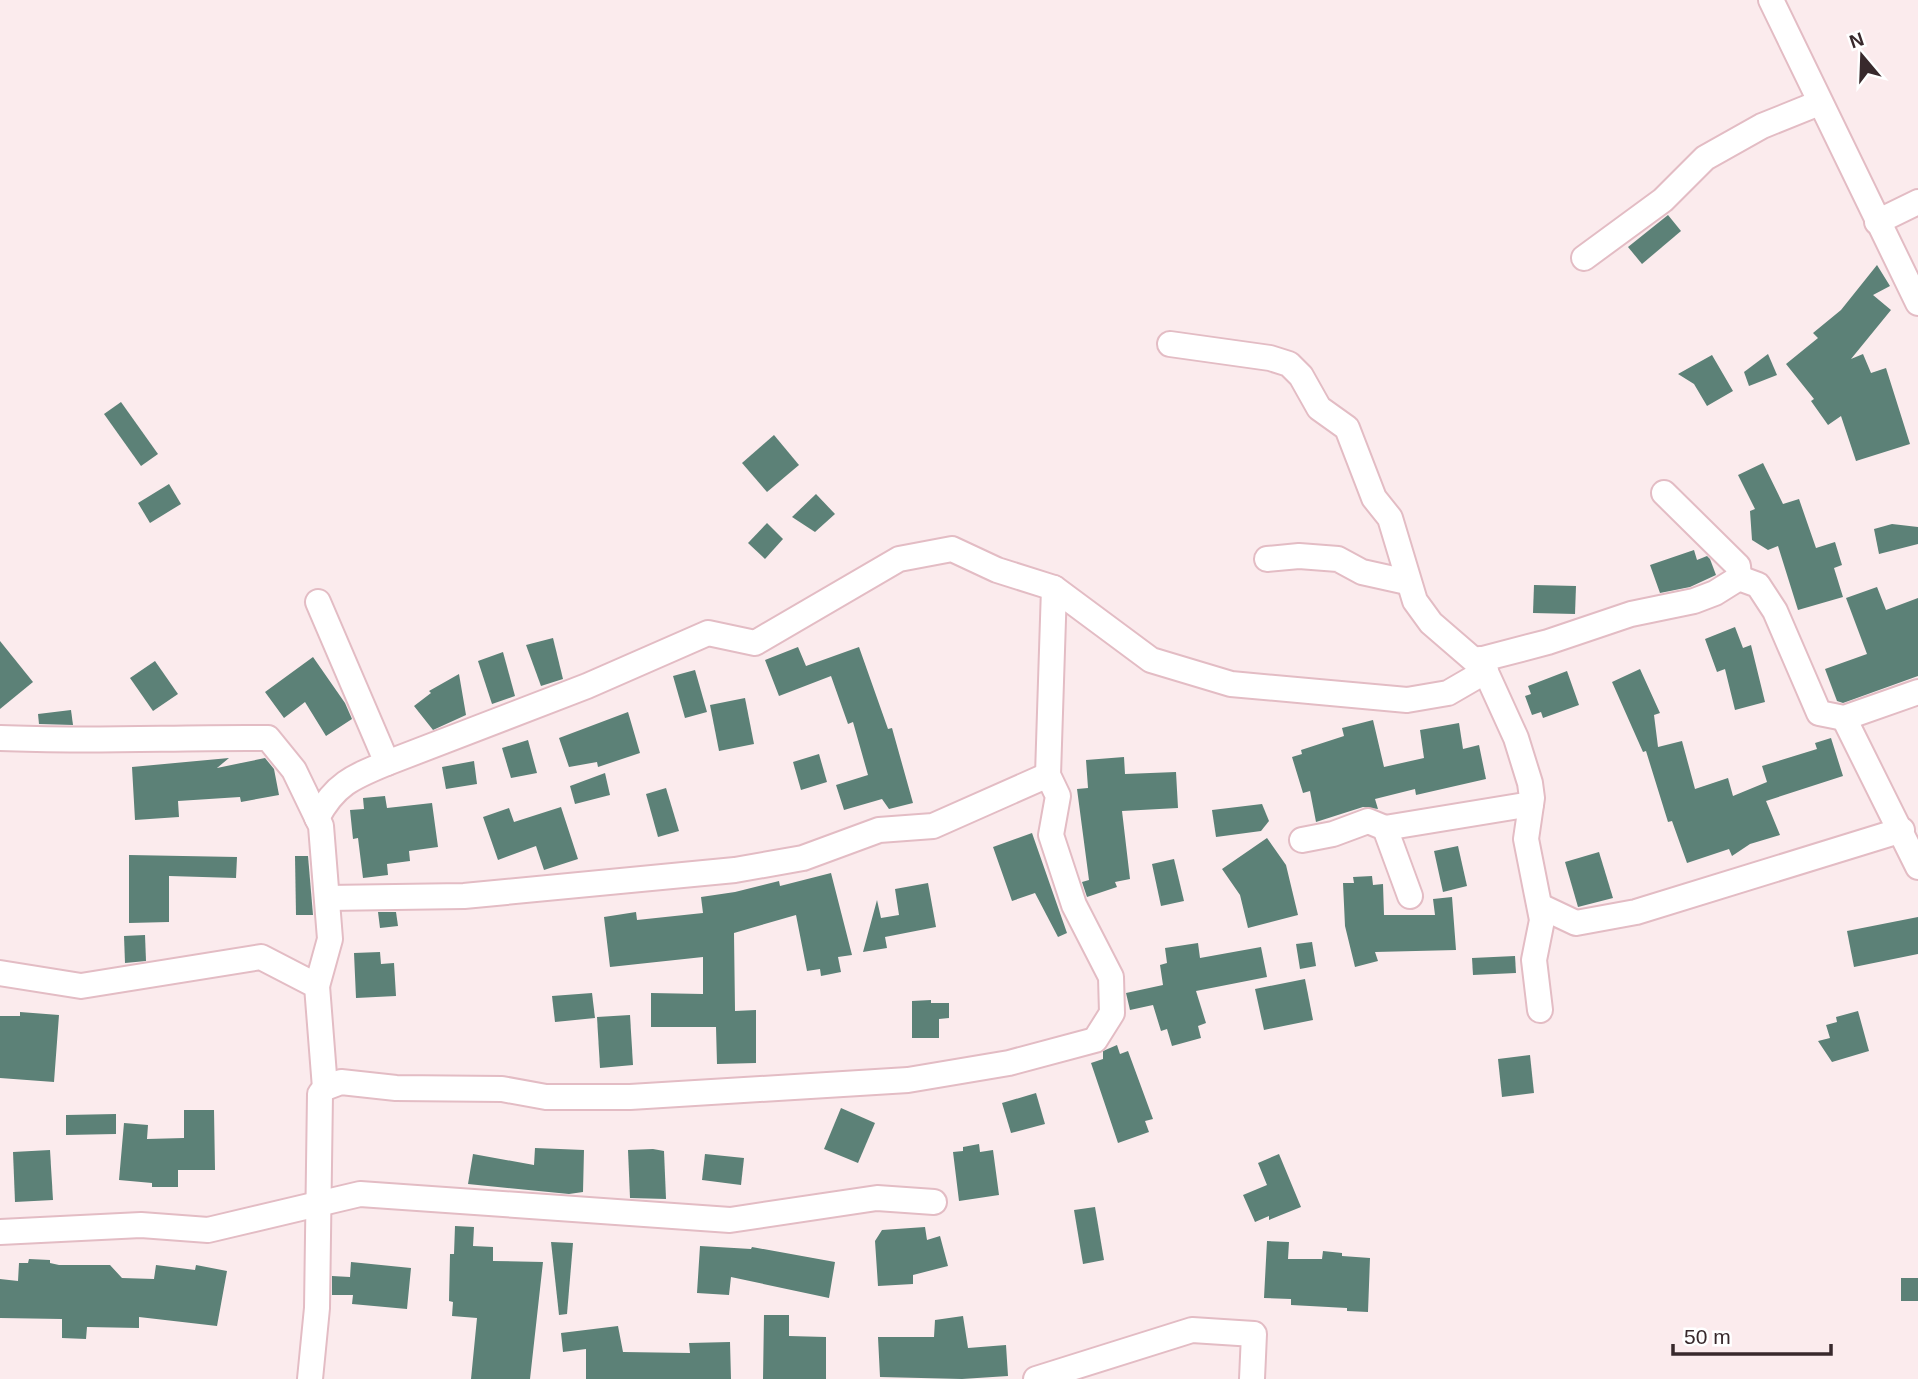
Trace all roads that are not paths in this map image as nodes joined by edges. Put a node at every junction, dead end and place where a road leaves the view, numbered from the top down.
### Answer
1 (1771, 0) edge
2 (1819, 103) junction
3 (1918, 202) edge
4 (1877, 222) junction
5 (1584, 258) dead end
6 (1918, 303) edge
7 (1170, 344) dead end
8 (1664, 493) dead end
9 (1267, 559) dead end
10 (1739, 578) junction
11 (1407, 582) junction
12 (1054, 588) junction
13 (318, 602) dead end
14 (1483, 665) junction
15 (1918, 692) edge
16 (1844, 718) junction
17 (0, 738) edge
18 (387, 763) junction
19 (1048, 775) junction
20 (1531, 804) junction
21 (317, 818) junction
22 (1385, 828) junction
23 (1902, 830) junction
24 (1301, 839) dead end
25 (1918, 867) edge
26 (1410, 896) dead end
27 (327, 898) junction
28 (1540, 906) junction
29 (0, 973) edge
30 (317, 986) junction
31 (1540, 1010) dead end
32 (325, 1088) junction
33 (319, 1202) junction
34 (934, 1202) dead end
35 (0, 1231) edge
36 (310, 1379) edge
37 (1036, 1379) edge
38 (1252, 1379) edge

1 - 2 street
2 - 4 street
2 - 5 street
3 - 4 street
4 - 6 street
7 - 11 street
8 - 10 street
9 - 11 street
10 - 14 street
10 - 16 street
11 - 14 street
12 - 14 street
12 - 18 street
12 - 19 street
13 - 18 street
14 - 20 street
15 - 16 street
16 - 23 street
17 - 21 street
18 - 21 street
19 - 27 street
19 - 32 street
20 - 22 street
20 - 28 street
21 - 27 street
22 - 24 street
22 - 26 street
23 - 25 street
23 - 28 street
27 - 30 street
28 - 31 street
29 - 30 street
30 - 32 street
32 - 33 street
33 - 34 street
33 - 35 street
33 - 36 street
37 - 38 street

